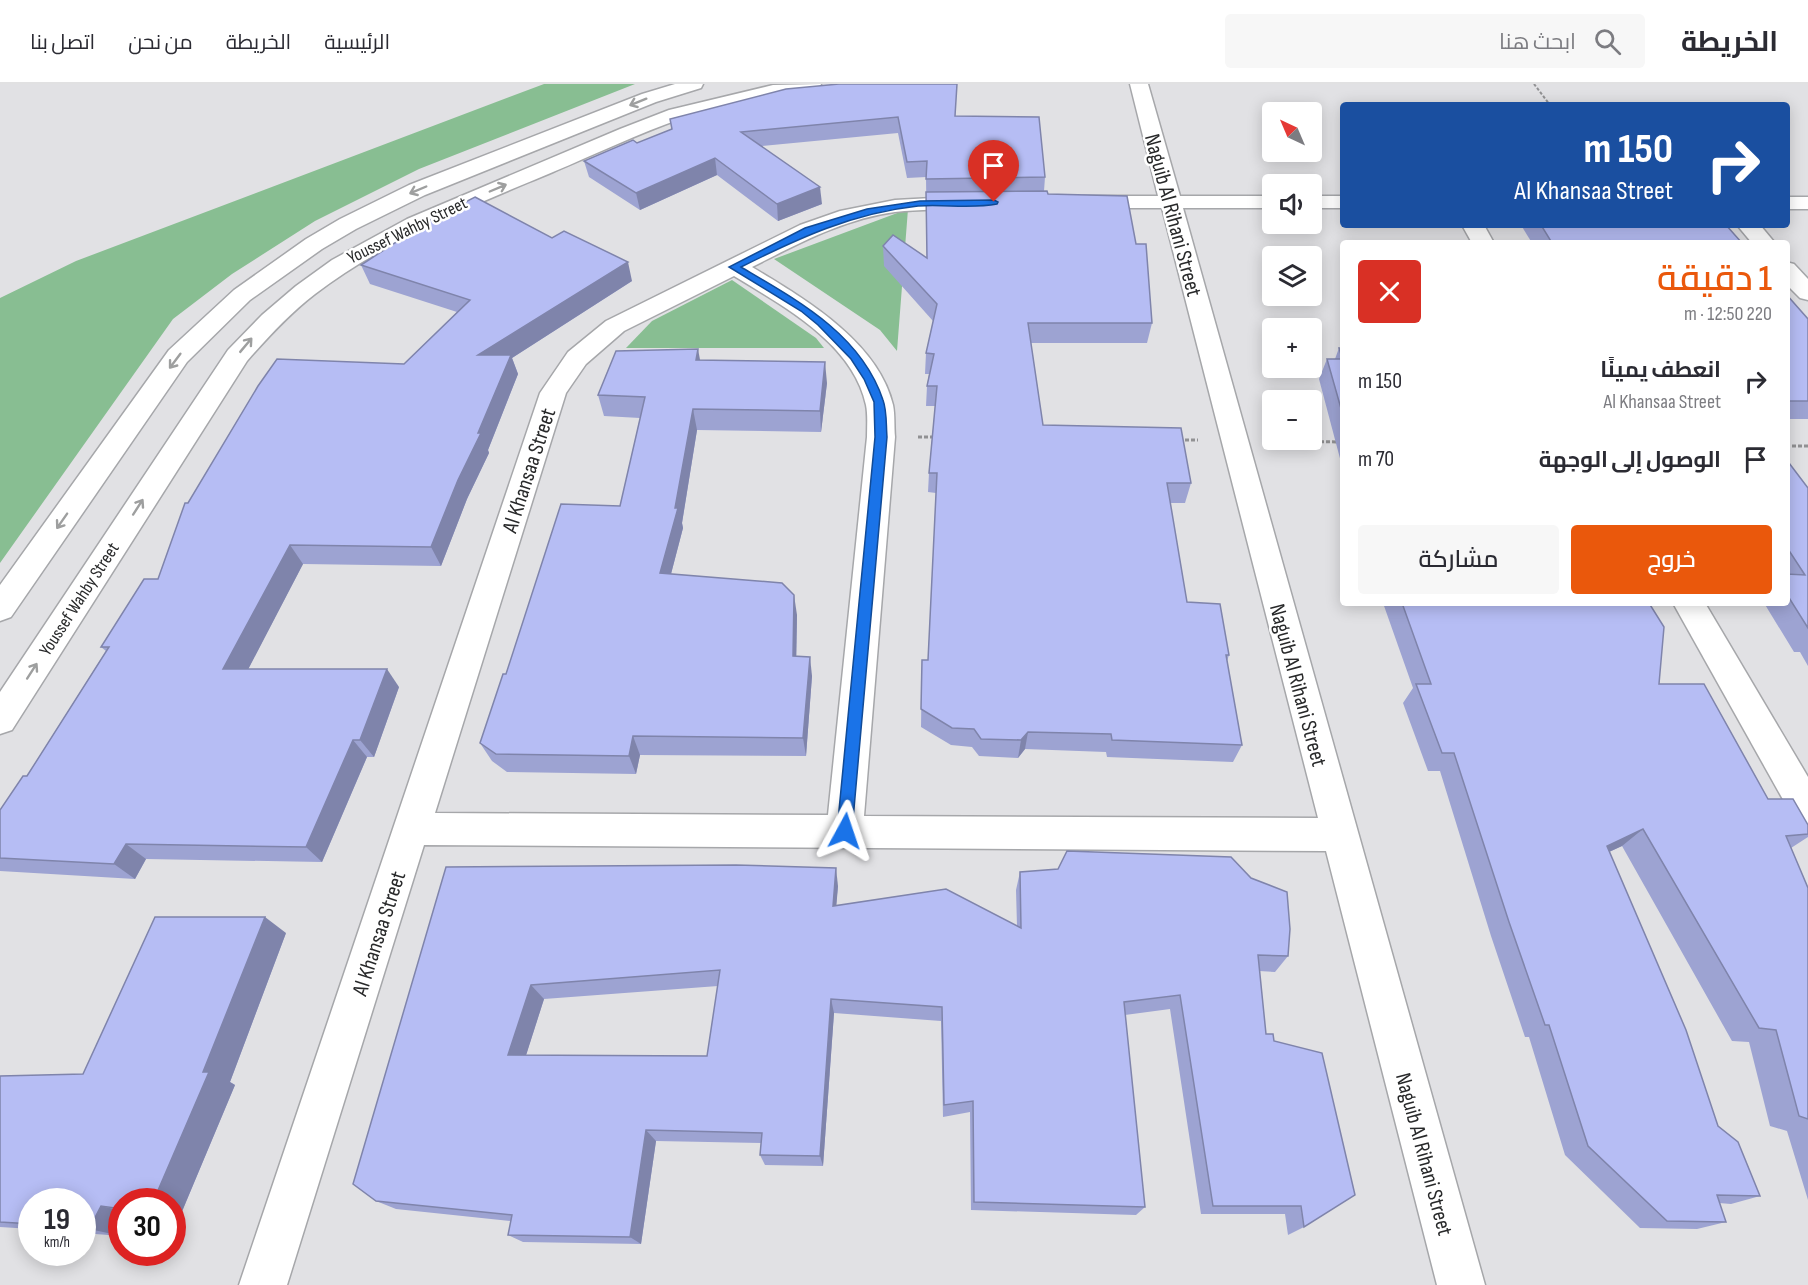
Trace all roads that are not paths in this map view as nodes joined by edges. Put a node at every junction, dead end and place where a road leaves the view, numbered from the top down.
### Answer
1 (694, 84) edge
2 (812, 84) edge
3 (1139, 84) edge
4 (995, 202) edge
5 (1054, 202) edge
6 (1171, 202) junction
7 (1262, 202) edge
8 (1322, 202) edge
9 (1340, 202) edge
10 (1790, 203) edge
11 (1808, 203) edge
12 (1751, 228) edge
13 (1761, 240) edge
14 (734, 267) junction
15 (1790, 273) edge
16 (1808, 293) edge
17 (1691, 606) edge
18 (0, 609) edge
19 (0, 720) edge
20 (1808, 810) edge
21 (412, 829) junction
22 (845, 831) junction
23 (1340, 835) junction
24 (263, 1285) edge
25 (1461, 1285) edge

1 -> 18 street, Youssef Wahby Street
19 -> 2 street, Youssef Wahby Street
3 - 6 street, Naguib Al Rihani Street
4 - 14 street, Al Khansaa Street
5 - 6 street
6 - 7 street
6 - 23 street, Naguib Al Rihani Street
8 - 9 street
10 - 11 street
12 - 13 street
14 - 21 street, Al Khansaa Street
14 - 22 street
15 - 16 street
17 - 20 street
21 - 22 street
21 - 24 street, Al Khansaa Street
22 - 23 street
23 - 25 street, Naguib Al Rihani Street

